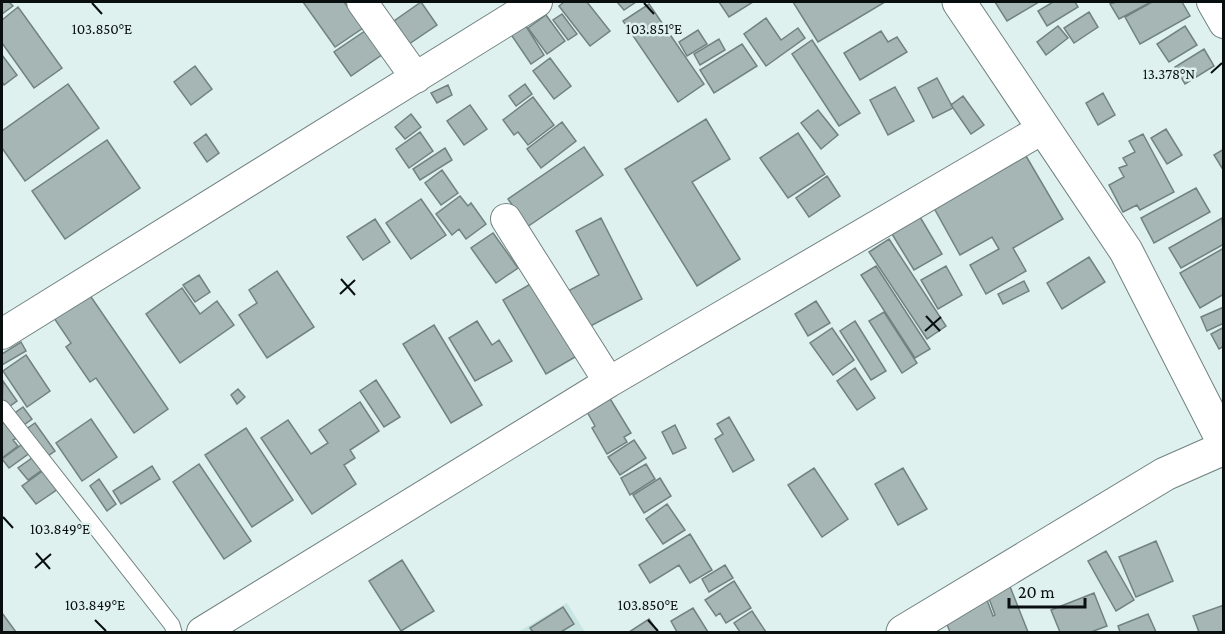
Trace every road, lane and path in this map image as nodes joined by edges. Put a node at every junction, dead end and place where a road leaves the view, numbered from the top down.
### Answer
1 (362, 2) edge
2 (537, 2) edge
3 (959, 2) edge
4 (1212, 2) edge
5 (1224, 23) edge
6 (416, 78) junction
7 (1044, 128) junction
8 (506, 219) dead end
9 (2, 334) edge
10 (609, 382) junction
11 (2, 408) edge
12 (1224, 443) edge
13 (1224, 448) edge
14 (174, 633) edge
15 (202, 633) edge
16 (903, 633) edge

1 - 6 street
2 - 6 street
3 - 7 street
4 - 5 street
6 - 9 street
7 - 10 street
7 - 12 street
8 - 10 street
10 - 15 street
11 - 14 lane
13 - 16 street

